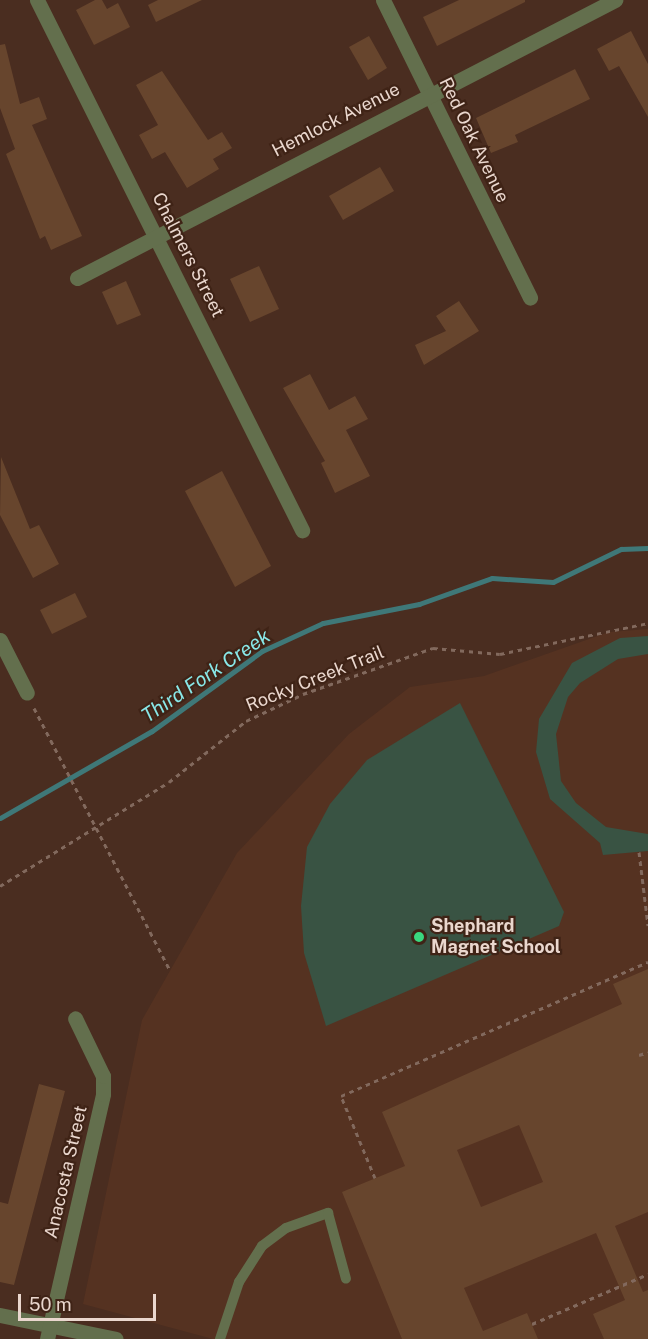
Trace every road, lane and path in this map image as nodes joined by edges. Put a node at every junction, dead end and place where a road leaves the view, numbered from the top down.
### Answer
1 (36, 0) edge
2 (383, 0) edge
3 (615, 0) edge
4 (430, 95) junction
5 (156, 236) junction
6 (77, 278) dead end
7 (530, 298) dead end
8 (302, 530) dead end
9 (648, 623) edge
10 (0, 640) edge
11 (27, 693) joint
12 (94, 826) junction
13 (639, 852) dead end
14 (0, 886) edge
15 (648, 925) edge
16 (648, 962) edge
17 (170, 970) dead end
18 (75, 1018) dead end
19 (648, 1052) edge
20 (639, 1055) dead end
21 (375, 1178) dead end
22 (648, 1274) edge
23 (346, 1280) dead end
24 (0, 1315) edge
25 (51, 1324) junction
26 (532, 1324) dead end
27 (47, 1339) edge
28 (116, 1339) edge
29 (220, 1339) edge

1 - 5 street, Chalmers Street
2 - 4 street, Red Oak Avenue
3 - 4 street, Hemlock Avenue
4 - 5 street, Hemlock Avenue
4 - 7 street, Red Oak Avenue
5 - 6 street, Hemlock Avenue
5 - 8 street, Chalmers Street
9 - 12 path, Rocky Creek Trail
10 - 11 street
11 - 12 path
12 - 14 path, Rocky Creek Trail
12 - 17 path
13 - 15 path
16 - 21 path
18 - 25 street, Anacosta Street
19 - 20 path
22 - 26 path
23 - 29 lane
24 - 25 street
25 - 27 street, Anacosta Street
25 - 28 street

